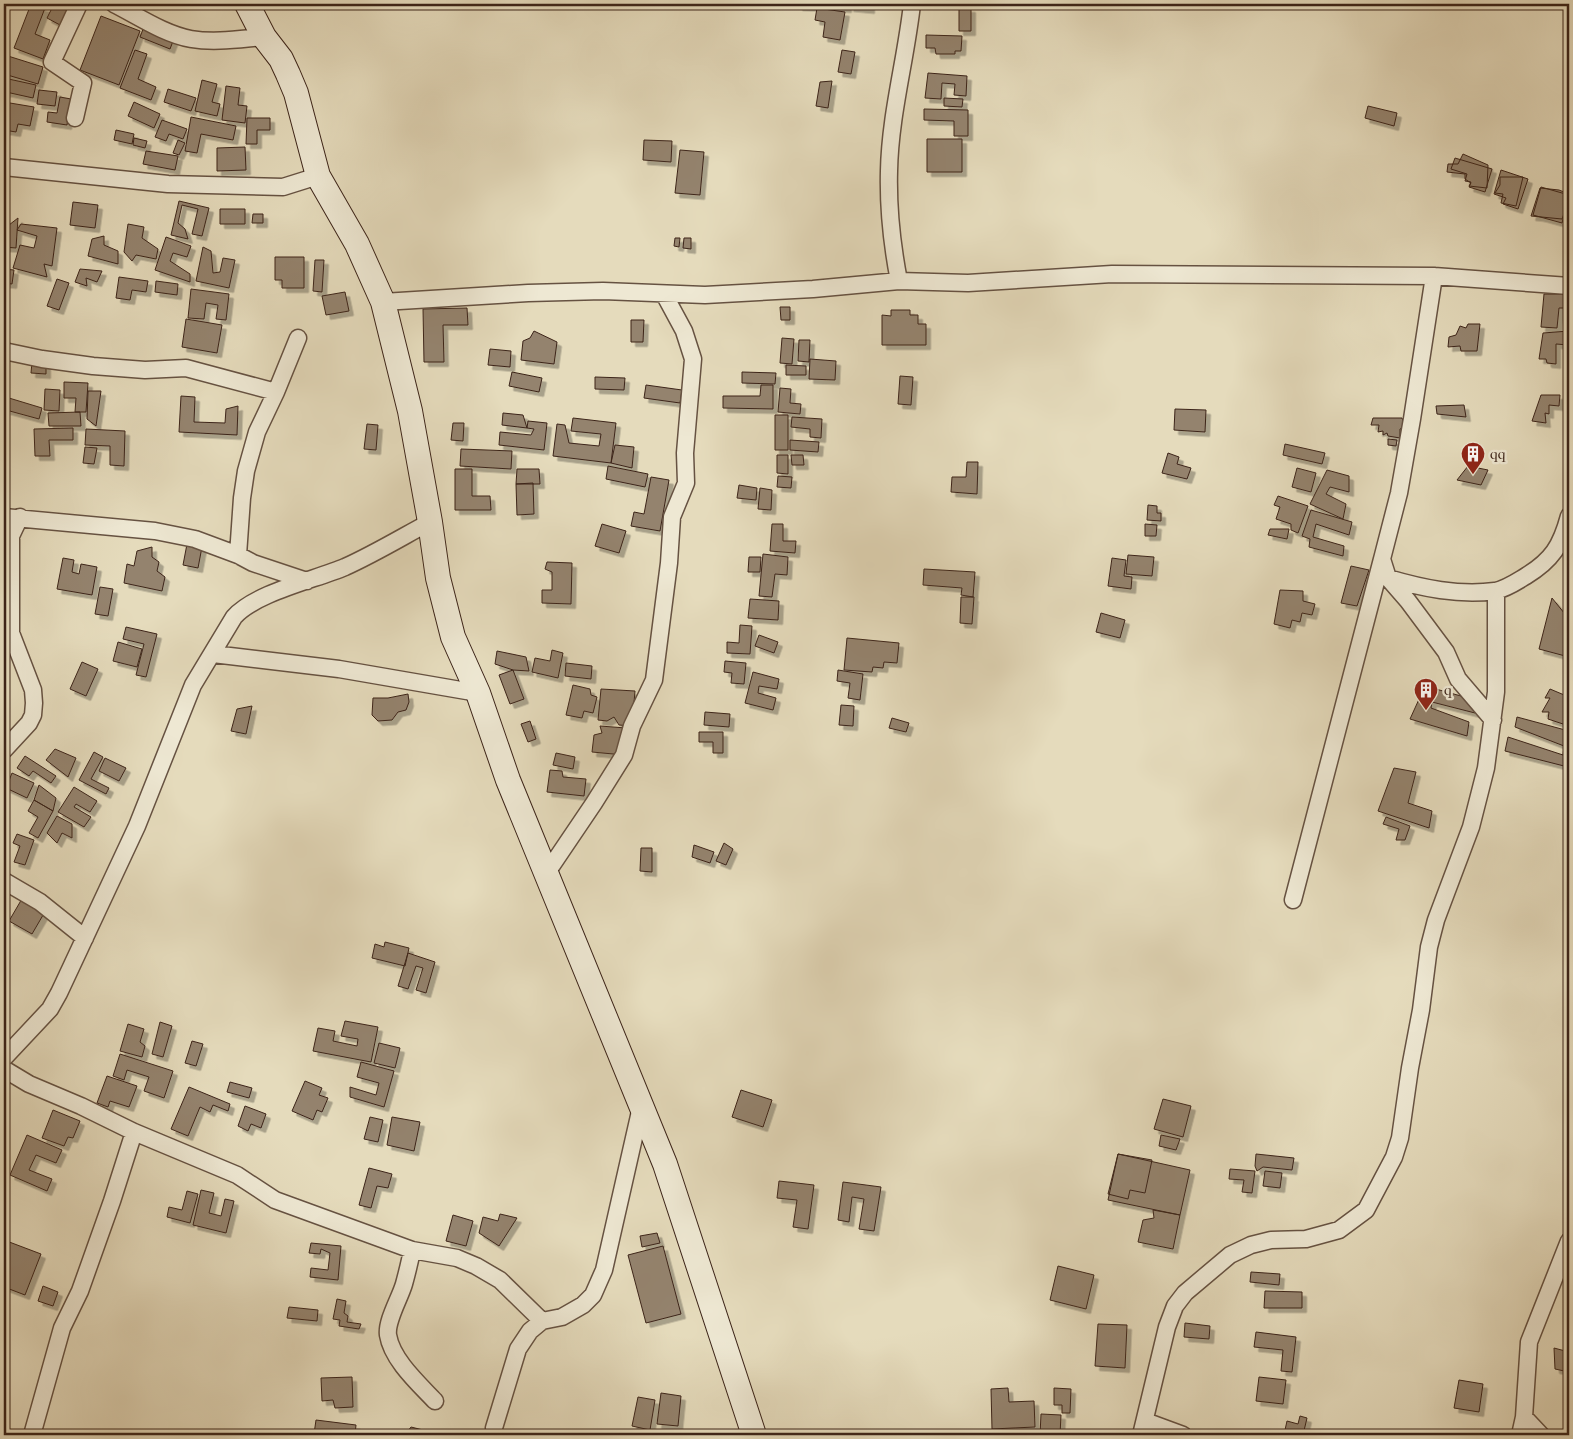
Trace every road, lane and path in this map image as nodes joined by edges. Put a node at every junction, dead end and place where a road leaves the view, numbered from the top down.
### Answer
1 (79, 4) edge
2 (114, 4) edge
3 (247, 4) edge
4 (912, 4) edge
5 (264, 37) junction
6 (75, 118) dead end
7 (4, 168) edge
8 (318, 176) junction
9 (1434, 276) junction
10 (899, 281) junction
11 (1569, 286) edge
12 (664, 294) junction
13 (382, 302) junction
14 (298, 338) dead end
15 (4, 351) edge
16 (276, 392) junction
17 (1569, 516) edge
18 (12, 517) edge
19 (430, 522) junction
20 (238, 555) junction
21 (1382, 559) junction
22 (1388, 578) junction
23 (307, 581) junction
24 (1496, 590) junction
25 (213, 654) junction
26 (478, 693) junction
27 (1493, 720) junction
28 (4, 750) edge
29 (546, 874) junction
30 (4, 881) edge
31 (1293, 900) dead end
32 (85, 938) junction
33 (4, 1058) edge
34 (4, 1069) edge
35 (641, 1107) junction
36 (134, 1132) junction
37 (1569, 1242) edge
38 (412, 1250) junction
39 (1564, 1264) edge
40 (542, 1321) junction
41 (435, 1401) dead end
42 (1524, 1417) junction
43 (494, 1428) dead end
44 (1143, 1428) edge
45 (32, 1435) edge
46 (754, 1435) edge
47 (1183, 1435) edge
48 (1520, 1435) edge
49 (1541, 1435) edge

1 - 6 street
2 - 5 street
3 - 5 street
4 - 10 street
5 - 8 street
7 - 8 street
8 - 13 street
9 - 10 street
9 - 11 street
9 - 21 street
10 - 12 street
12 - 13 street
12 - 29 street
13 - 19 street
14 - 16 street
15 - 16 street
16 - 20 street
17 - 24 street
18 - 20 street
18 - 28 street
19 - 23 street
19 - 26 street
20 - 23 street
21 - 22 street
21 - 31 street
22 - 24 street
22 - 27 street
23 - 25 street
24 - 27 street
25 - 26 street
25 - 32 street
26 - 29 street
27 - 44 street
29 - 35 street
30 - 32 street
32 - 33 street
34 - 36 street
35 - 40 street
35 - 46 street
36 - 38 street
36 - 45 street
37 - 39 street
38 - 40 street
38 - 41 street
39 - 42 street
40 - 43 street
42 - 48 street
42 - 49 street
44 - 47 street

